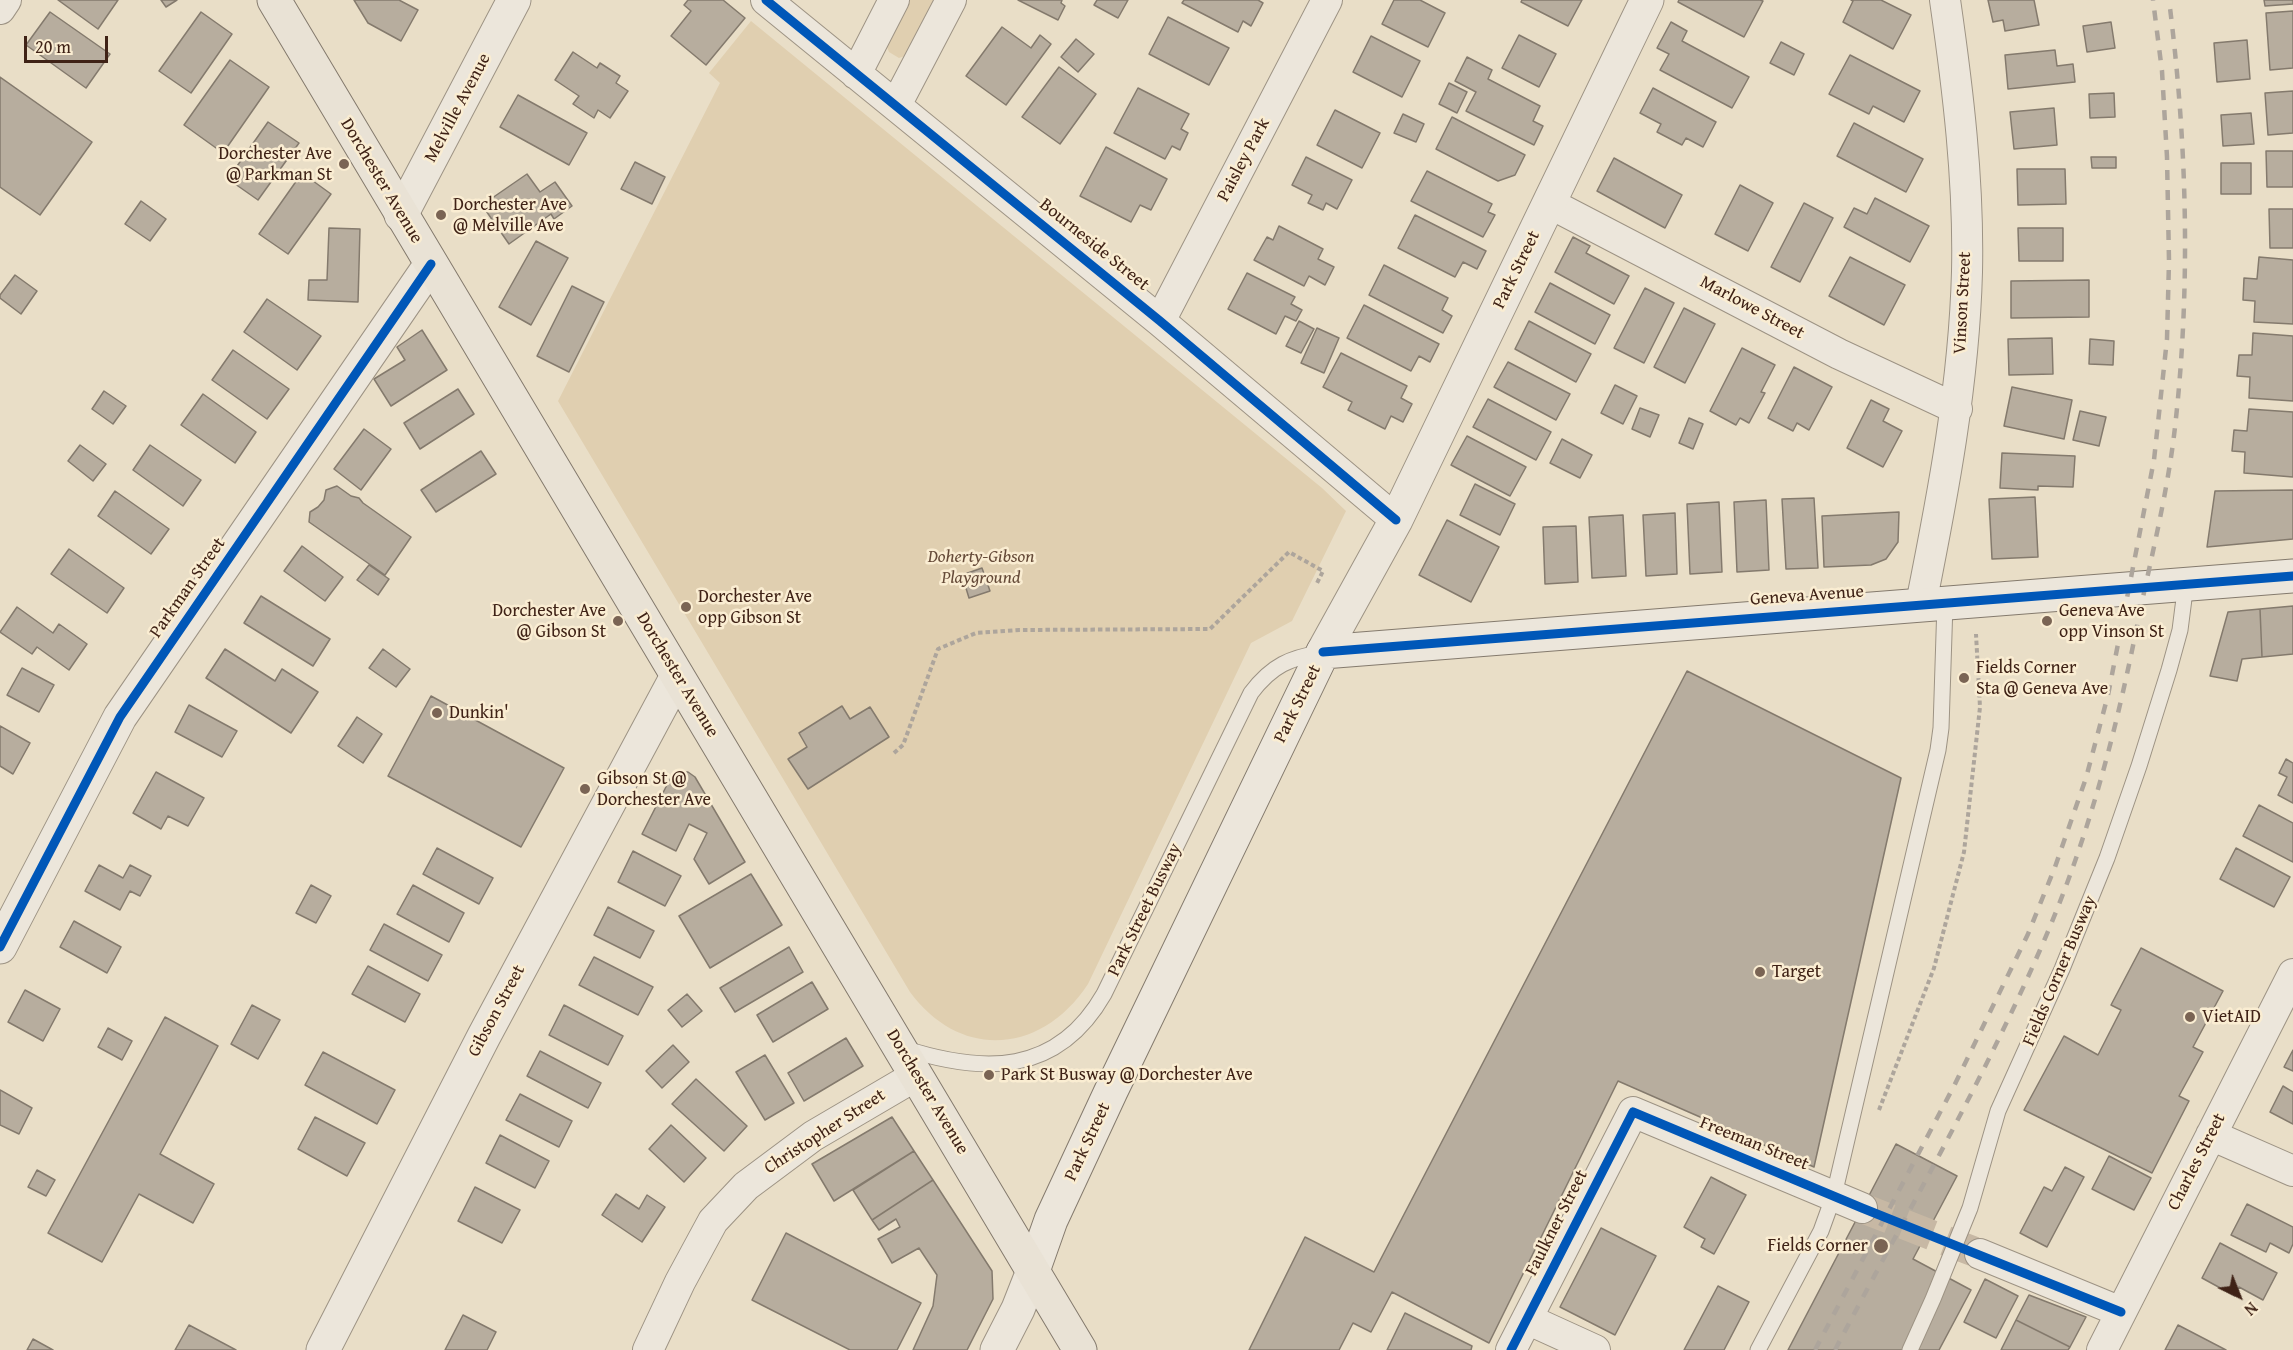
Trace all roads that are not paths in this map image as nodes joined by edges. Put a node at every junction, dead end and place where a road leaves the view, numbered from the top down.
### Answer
1 (6, 0) edge
2 (274, 0) edge
3 (514, 0) edge
4 (766, 0) edge
5 (894, 0) edge
6 (951, 0) edge
7 (1327, 0) edge
8 (1647, 0) edge
9 (1945, 0) edge
10 (0, 9) edge
11 (856, 74) junction
12 (896, 105) junction
13 (1549, 203) junction
14 (401, 215) junction
15 (431, 264) junction
16 (1160, 321) junction
17 (1957, 409) junction
18 (1396, 520) junction
19 (2293, 576) edge
20 (2186, 583) junction
21 (1933, 604) junction
22 (1323, 652) junction
23 (677, 676) junction
24 (0, 947) edge
25 (2293, 974) edge
26 (900, 1047) junction
27 (917, 1075) junction
28 (1633, 1112) joint
29 (2211, 1135) junction
30 (2293, 1171) edge
31 (1834, 1194) junction
32 (1862, 1208) tunnel mouth
33 (1980, 1254) tunnel mouth
34 (1033, 1270) junction
35 (2121, 1312) junction
36 (1527, 1319) junction
37 (323, 1350) edge
38 (648, 1350) edge
39 (996, 1350) edge
40 (1080, 1350) edge
41 (1511, 1350) edge
42 (1595, 1350) edge
43 (1758, 1350) edge
44 (1910, 1350) edge
45 (2102, 1350) edge

1 - 10 street
2 - 14 main road, Dorchester Avenue
3 - 14 street, Melville Avenue
4 - 11 street, Bourneside Street
5 - 11 street
6 - 12 street
7 - 16 street, Paisley Park
8 - 13 street, Park Street
9 - 17 street, Vinson Street
11 - 12 street, Bourneside Street
12 - 16 street, Bourneside Street
13 - 17 street, Marlowe Street
13 - 18 street, Park Street
14 - 15 main road, Dorchester Avenue
15 - 23 main road, Dorchester Avenue
15 - 24 street, Parkman Street
16 - 18 street, Bourneside Street
17 - 21 street, Vinson Street
18 - 22 street, Park Street
19 - 20 street, Geneva Avenue
20 - 21 street, Geneva Avenue
20 - 44 lane, Fields Corner Busway
21 - 22 street, Geneva Avenue
21 - 31 lane
22 - 26 lane, Park Street Busway
22 - 34 street, Park Street
23 - 26 main road, Dorchester Avenue
23 - 37 street, Gibson Street
25 - 29 street, Charles Street
26 - 27 main road, Dorchester Avenue
27 - 34 main road, Dorchester Avenue
27 - 38 street, Christopher Street
28 - 31 street, Freeman Street
28 - 36 street, Faulkner Street
29 - 30 street
29 - 35 street, Charles Street
31 - 32 street, Freeman Street
31 - 43 lane
33 - 35 street
34 - 39 street, Park Street
34 - 40 main road, Dorchester Avenue
35 - 45 street, Charles Street
36 - 41 street, Faulkner Street
36 - 42 street

